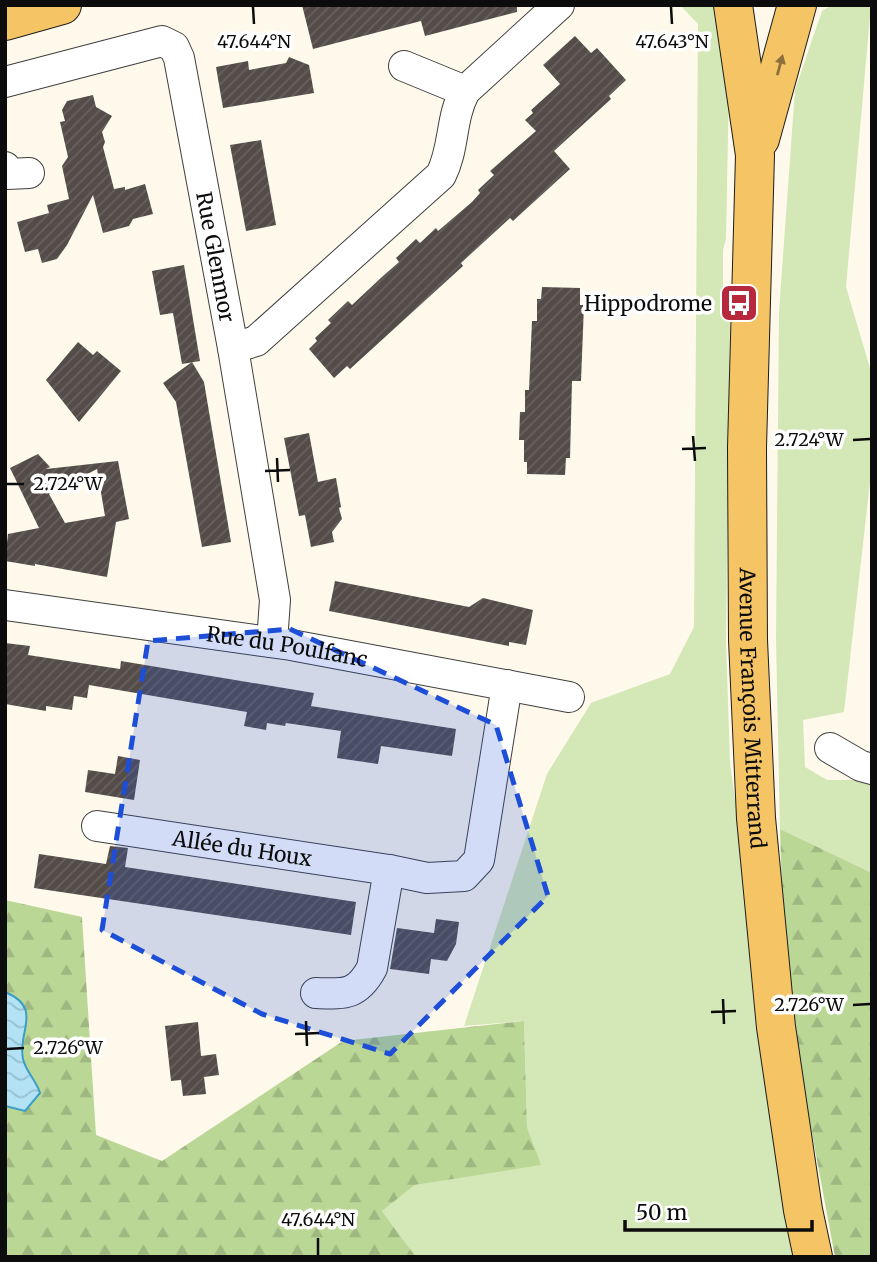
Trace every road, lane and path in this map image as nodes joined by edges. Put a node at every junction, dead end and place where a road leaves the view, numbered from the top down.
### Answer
1 (62, 5) edge
2 (559, 5) edge
3 (733, 5) edge
4 (797, 5) edge
5 (5, 21) edge
6 (404, 65) dead end
7 (5, 82) edge
8 (465, 91) junction
9 (755, 155) junction
10 (233, 348) junction
11 (5, 605) edge
12 (272, 642) junction
13 (507, 685) junction
14 (569, 697) dead end
15 (830, 748) dead end
16 (872, 769) edge
17 (97, 826) dead end
18 (389, 870) junction
19 (316, 993) dead end
20 (813, 1257) edge

1 - 5 main road
2 - 8 street
3 - 9 main road, Avenue François Mitterrand
9 -> 4 main road, Avenue François Mitterrand
6 - 8 street
7 - 10 street, Rue Glenmor
8 - 10 street
9 - 20 main road, Avenue François Mitterrand
10 - 12 street, Rue Glenmor
11 - 12 street, Rue du Poulfanc
12 - 13 street, Rue du Poulfanc
13 - 14 street, Rue du Poulfanc
13 - 18 street, Allée du Houx
15 - 16 street
17 - 18 street, Allée du Houx
18 - 19 street

